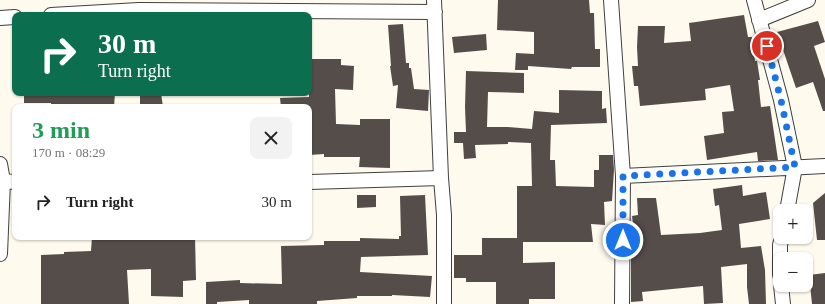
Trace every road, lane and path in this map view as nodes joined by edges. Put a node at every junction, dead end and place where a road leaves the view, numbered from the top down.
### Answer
1 (611, 0) edge
2 (754, 0) edge
3 (808, 0) edge
4 (435, 6) edge
5 (104, 12) edge
6 (12, 17) edge
7 (0, 18) edge
8 (760, 20) junction
9 (0, 164) edge
10 (825, 166) edge
11 (795, 167) junction
12 (623, 176) junction
13 (441, 178) junction
14 (9, 182) edge
15 (312, 182) edge
16 (788, 204) edge
17 (1, 206) edge
18 (0, 254) edge
19 (782, 292) edge
20 (444, 304) edge
21 (622, 304) edge
22 (783, 304) edge

1 - 12 street
2 - 8 street
3 - 8 street
4 - 5 street
4 - 13 street
6 - 7 street
8 - 11 street
9 - 14 street
10 - 11 street
11 - 12 street
11 - 16 street
12 - 21 street
13 - 15 street
13 - 20 street
14 - 17 street
17 - 18 street
19 - 22 street

